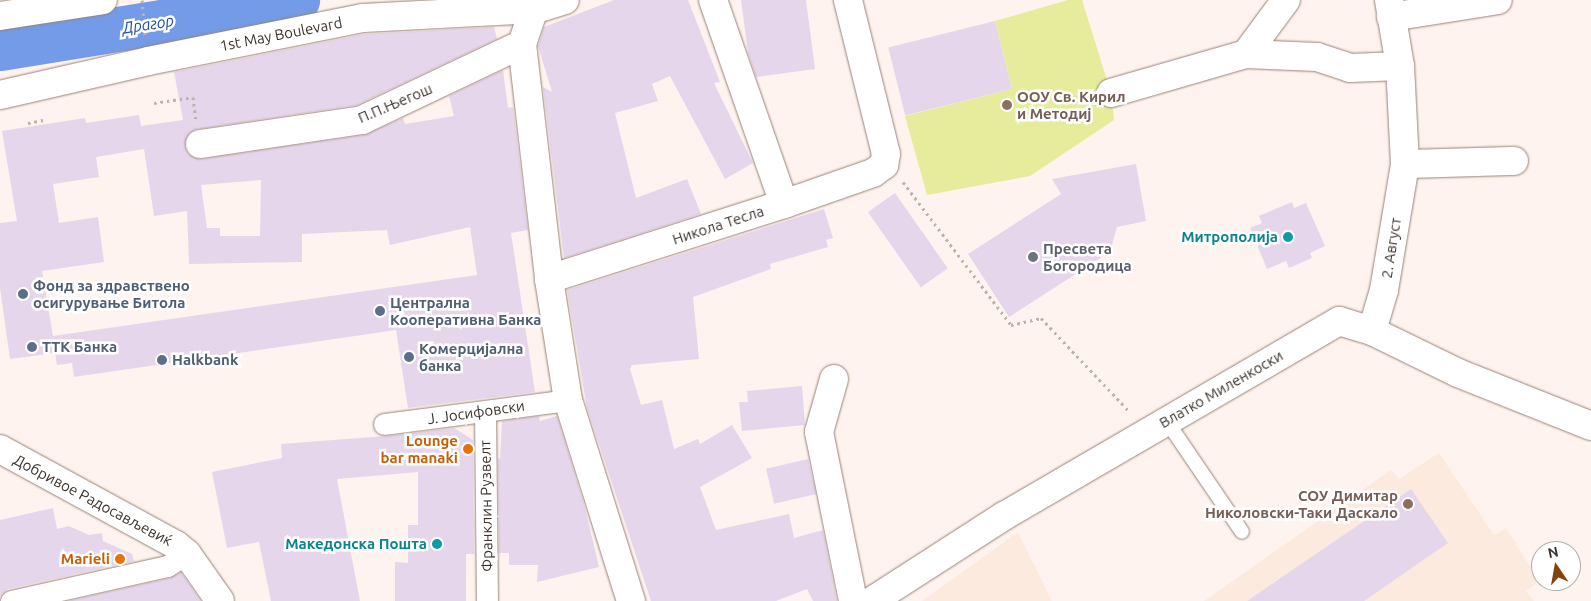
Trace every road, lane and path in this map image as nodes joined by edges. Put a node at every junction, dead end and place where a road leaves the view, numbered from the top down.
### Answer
1 (103, 0) edge
2 (565, 0) edge
3 (713, 0) edge
4 (848, 0) edge
5 (1286, 0) edge
6 (1498, 0) edge
7 (142, 2) edge
8 (536, 4) edge
9 (1390, 9) edge
10 (0, 16) edge
11 (522, 44) junction
12 (146, 46) dead end
13 (1246, 54) junction
14 (1400, 66) junction
15 (1111, 93) dead end
16 (0, 95) edge
17 (154, 103) dead end
18 (44, 120) dead end
19 (28, 123) dead end
20 (200, 144) joint
21 (1514, 161) dead end
22 (885, 162) junction
23 (1405, 164) junction
24 (784, 204) junction
25 (549, 279) junction
26 (1372, 331) junction
27 (834, 379) dead end
28 (568, 400) junction
29 (484, 412) junction
30 (384, 424) dead end
31 (1157, 426) junction
32 (1591, 426) edge
33 (0, 449) edge
34 (1242, 532) dead end
35 (187, 554) junction
36 (11, 601) edge
37 (220, 601) edge
38 (487, 601) edge
39 (631, 601) edge
40 (853, 601) edge
41 (872, 601) edge

1 - 10 street
2 - 8 street, 1st May Boulevard
3 - 24 street
4 - 22 street
5 - 13 street
6 - 9 street, 2. Август
7 - 12 path
8 - 11 street
8 - 16 street, 1st May Boulevard
9 - 14 street, 2. Август
11 - 20 street, П.П.Његош
11 - 25 street
13 - 14 street
13 - 15 street
14 - 23 street, 2. Август
17 - 20 path
18 - 19 path
21 - 23 street
22 - 24 street, Никола Тесла
22 - 31 path
23 - 26 street, 2. Август
24 - 25 street, Никола Тесла
25 - 28 street
26 - 31 street, Влатко Миленкоски
26 - 32 street, Влатко Миленкоски
27 - 40 street
28 - 29 street, Ј. Јосифовски
28 - 39 street
29 - 30 street, Ј. Јосифовски
29 - 38 street, Франклин Рузвелт
31 - 34 lane
31 - 41 street, Влатко Миленкоски
33 - 35 street, Добривое Радосављевиќ
35 - 36 street
35 - 37 street, Добривое Радосављевиќ

